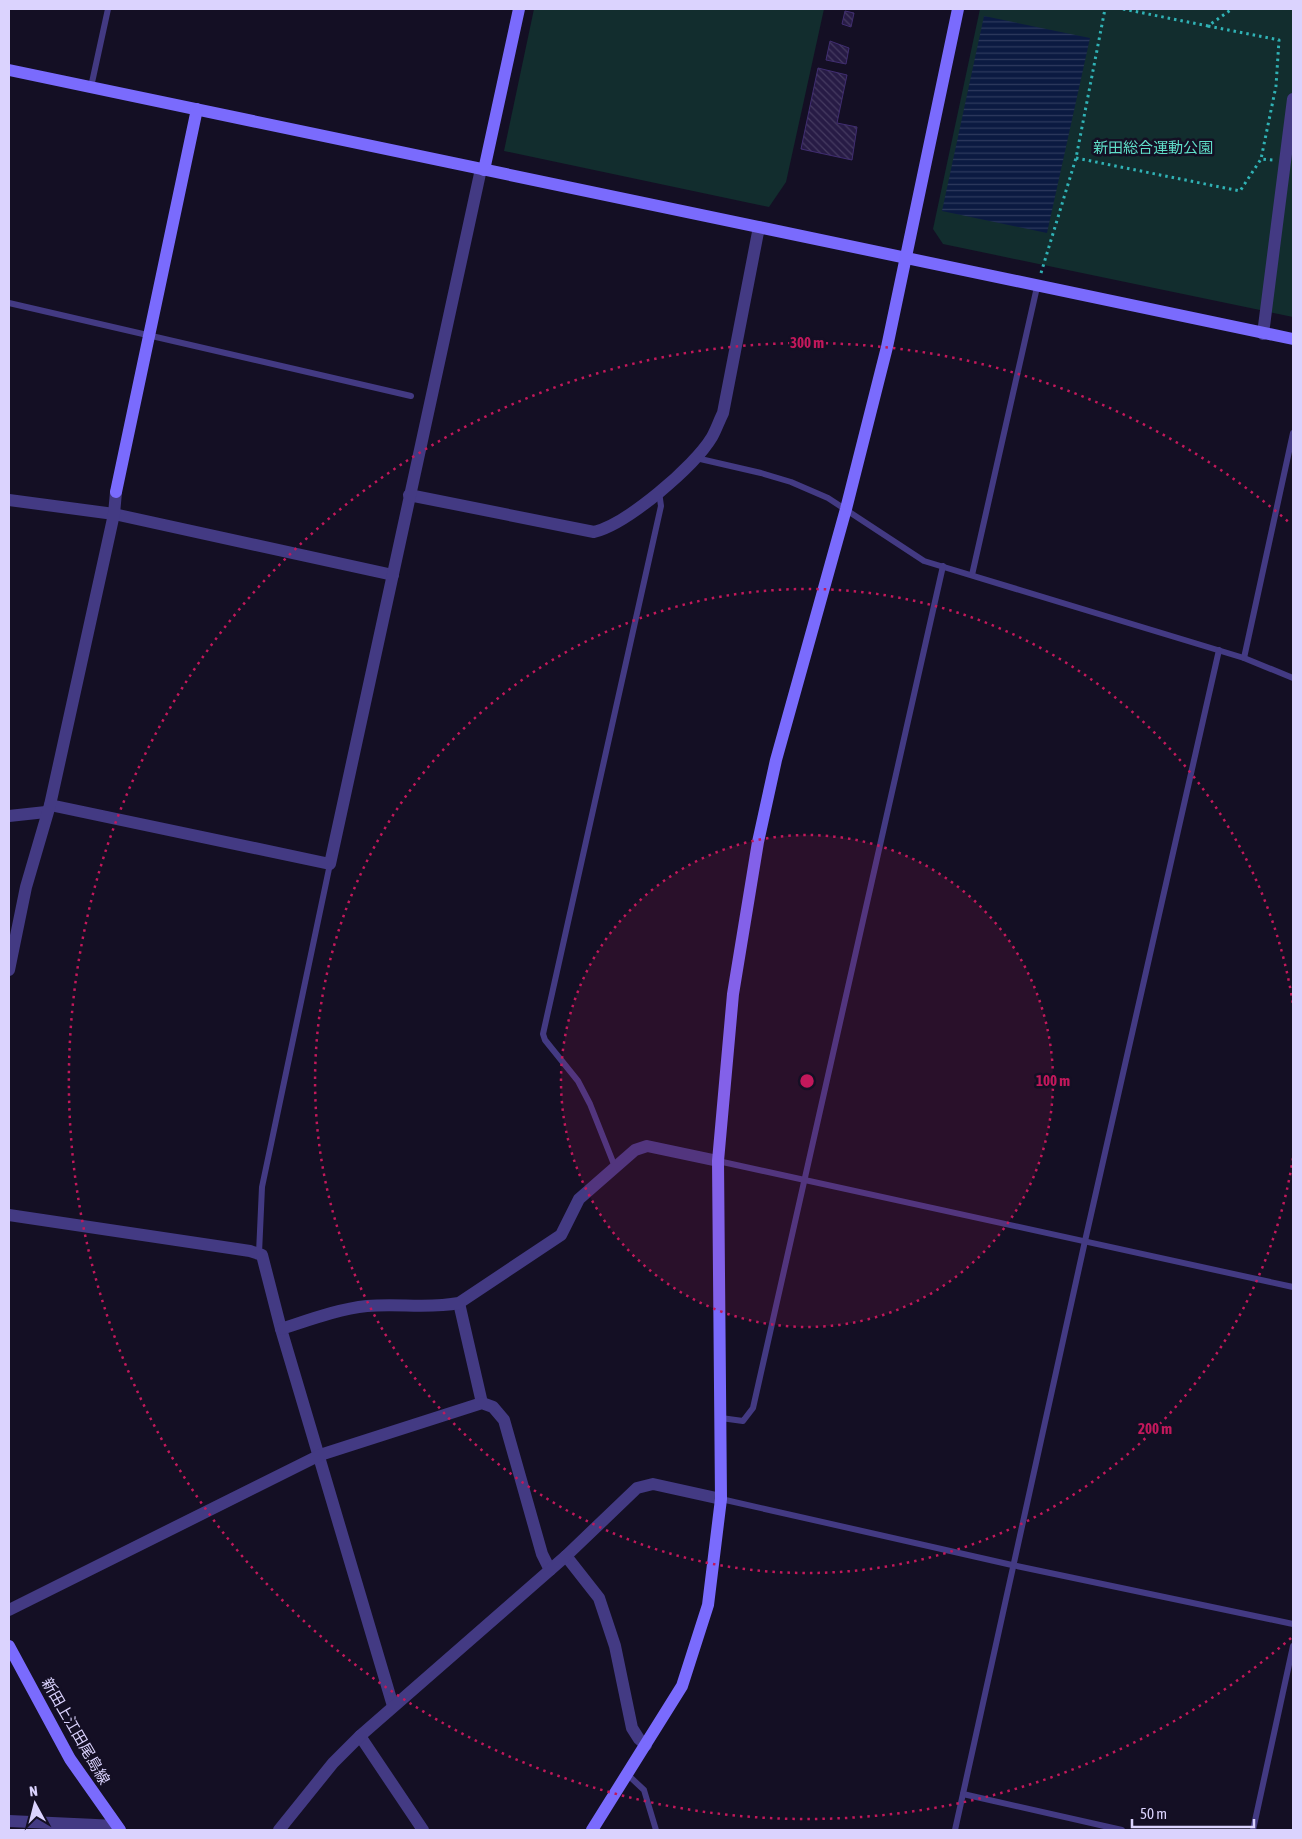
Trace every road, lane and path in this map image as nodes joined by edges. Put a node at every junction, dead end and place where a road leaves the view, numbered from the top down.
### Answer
1 (108, 9) edge
2 (519, 9) edge
3 (958, 9) edge
4 (1105, 9) edge
5 (1123, 9) edge
6 (1232, 9) edge
7 (1208, 26) junction
8 (9, 70) edge
9 (91, 87) junction
10 (1293, 99) edge
11 (197, 109) junction
12 (1076, 158) junction
13 (1261, 159) junction
14 (1285, 161) junction
15 (482, 169) junction
16 (759, 227) junction
17 (905, 259) junction
18 (1037, 287) junction
19 (9, 303) edge
20 (148, 334) junction
21 (1263, 334) junction
22 (1293, 340) edge
23 (411, 396) dead end
24 (1293, 433) edge
25 (695, 458) junction
26 (659, 492) junction
27 (409, 495) junction
28 (9, 500) edge
29 (846, 509) junction
30 (114, 514) junction
31 (943, 566) junction
32 (393, 575) junction
33 (972, 575) junction
34 (1219, 650) junction
35 (1244, 658) junction
36 (1293, 678) edge
37 (48, 809) junction
38 (9, 816) edge
39 (330, 864) junction
40 (9, 970) edge
41 (718, 1160) junction
42 (615, 1167) junction
43 (804, 1181) junction
44 (9, 1215) edge
45 (1085, 1241) junction
46 (259, 1253) junction
47 (1293, 1286) edge
48 (459, 1303) junction
49 (282, 1329) junction
50 (482, 1403) junction
51 (721, 1418) junction
52 (320, 1455) junction
53 (721, 1499) junction
54 (566, 1556) junction
55 (1012, 1565) junction
56 (550, 1570) junction
57 (9, 1610) edge
58 (1293, 1624) edge
59 (9, 1646) edge
60 (1293, 1646) edge
61 (393, 1706) junction
62 (360, 1736) junction
63 (646, 1745) junction
64 (628, 1775) junction
65 (963, 1794) junction
66 (9, 1821) edge
67 (118, 1828) edge
68 (279, 1830) edge
69 (423, 1830) edge
70 (592, 1830) edge
71 (656, 1830) edge
72 (955, 1830) edge
73 (1122, 1830) edge
74 (1253, 1830) edge

1 - 9 lane
2 - 15 street
3 - 17 street
4 - 12 path
5 - 7 path
6 - 7 path
7 - 13 path
8 - 9 street
9 - 11 street
10 - 14 street
11 - 15 street
11 - 20 street
12 - 13 path
12 - 18 path
13 - 14 path
14 - 21 street
15 - 16 street
15 - 27 street
16 - 17 street
16 - 25 street
17 - 18 street
17 - 29 street
18 - 21 street
18 - 33 lane
19 - 20 lane
20 - 23 lane
20 - 30 street
21 - 22 street
24 - 35 lane
25 - 26 street
25 - 29 lane
26 - 27 street
26 - 42 lane
27 - 32 street
28 - 30 street
29 - 31 lane
29 - 41 street
30 - 32 street
30 - 37 street
31 - 33 lane
31 - 43 lane
32 - 39 street
33 - 34 lane
34 - 35 lane
34 - 45 lane
35 - 36 lane
37 - 38 street
37 - 39 street
37 - 40 street
39 - 46 lane
41 - 42 street
41 - 43 lane
41 - 51 street
42 - 48 street
43 - 45 lane
43 - 51 lane
44 - 46 street
45 - 47 lane
45 - 55 lane
46 - 49 street
48 - 49 street
48 - 50 street
49 - 52 street
50 - 52 street
50 - 56 street
51 - 53 street
52 - 57 street
52 - 61 street
53 - 54 street
53 - 55 lane
53 - 63 street
54 - 56 street
54 - 63 street
55 - 58 lane
55 - 65 lane
56 - 61 street
59 - 67 street, 新田上江田尾島線
60 - 74 lane
61 - 62 street
62 - 68 street
62 - 69 street
63 - 64 street
64 - 70 street
64 - 71 lane
65 - 72 lane
65 - 73 lane
66 - 67 street

